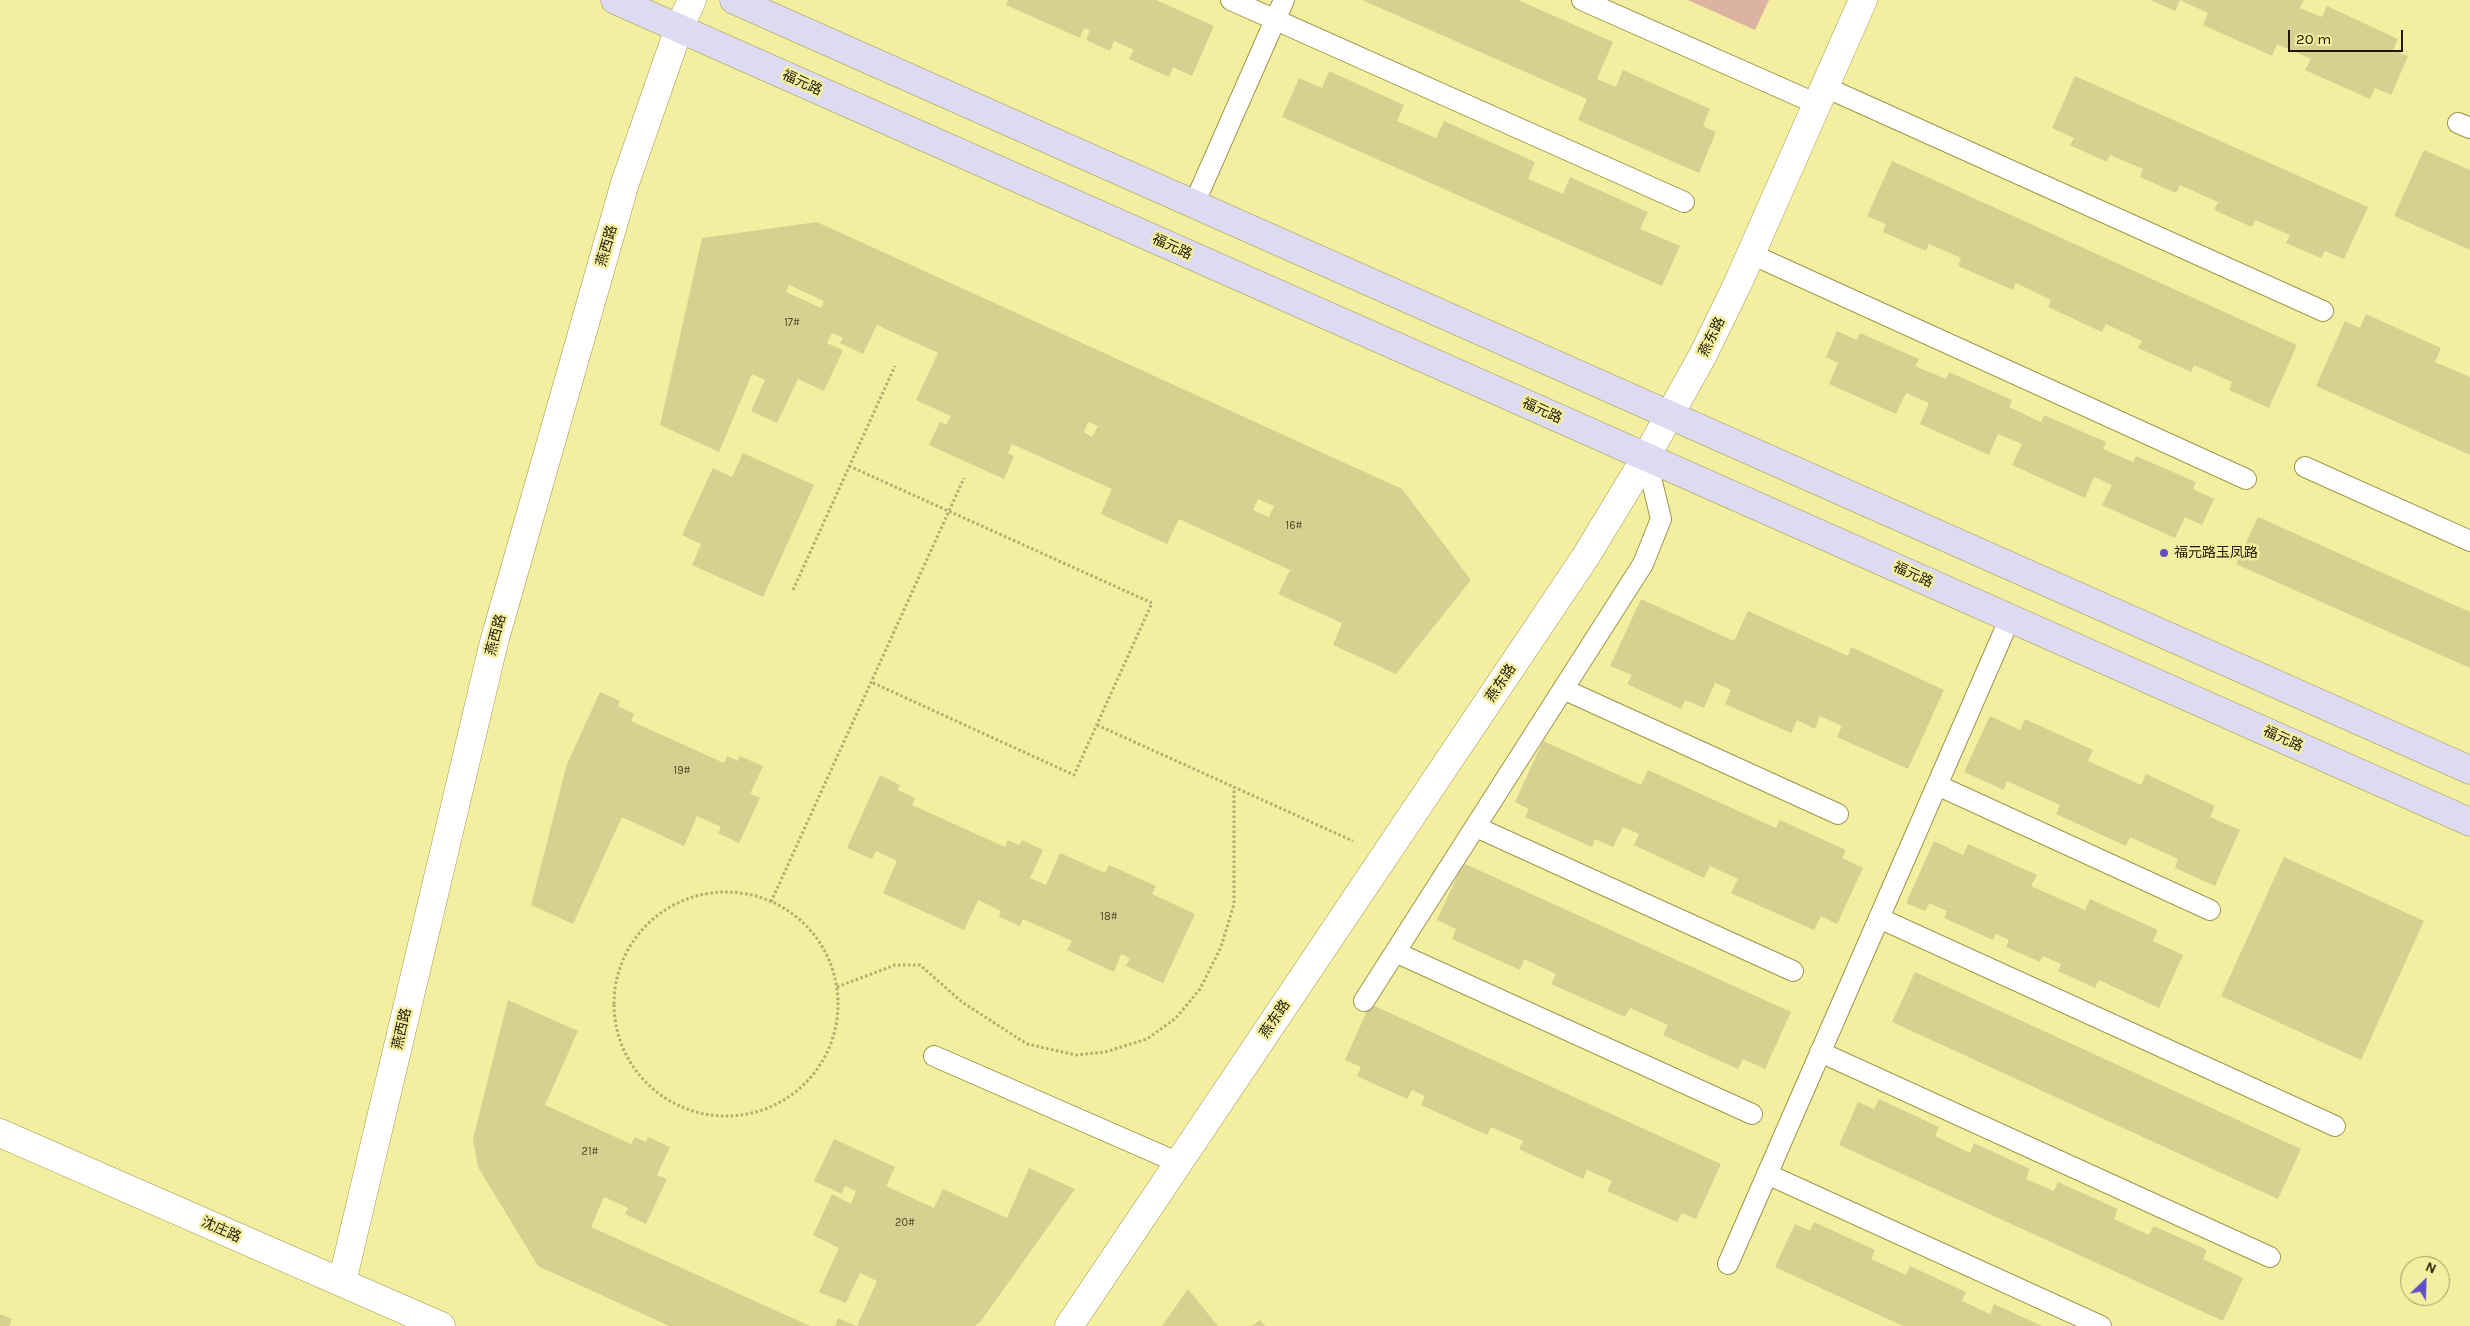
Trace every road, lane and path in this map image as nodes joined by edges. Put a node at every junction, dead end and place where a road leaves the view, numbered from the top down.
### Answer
1 (615, 0) edge
2 (692, 0) edge
3 (734, 0) edge
4 (1231, 0) edge
5 (1284, 0) edge
6 (1582, 0) edge
7 (1863, 0) edge
8 (1275, 20) junction
9 (679, 28) junction
10 (1821, 96) junction
11 (1684, 202) dead end
12 (1194, 204) junction
13 (1751, 254) junction
14 (2323, 311) dead end
15 (894, 366) dead end
16 (1670, 416) junction
17 (1646, 457) junction
18 (849, 466) junction
19 (2305, 467) dead end
20 (964, 478) dead end
21 (2246, 479) dead end
22 (949, 511) junction
23 (2470, 541) edge
24 (793, 590) dead end
25 (2010, 618) junction
26 (871, 682) junction
27 (1563, 689) junction
28 (1097, 724) junction
29 (2470, 770) edge
30 (1937, 785) junction
31 (1234, 787) junction
32 (1838, 814) dead end
33 (2470, 822) edge
34 (1476, 826) junction
35 (1385, 856) junction
36 (771, 902) junction
37 (2210, 910) dead end
38 (1879, 918) junction
39 (1395, 952) junction
40 (1793, 971) dead end
41 (837, 987) junction
42 (1364, 1001) dead end
43 (1820, 1052) junction
44 (934, 1056) dead end
45 (1752, 1114) dead end
46 (2335, 1126) dead end
47 (0, 1133) edge
48 (1179, 1163) junction
49 (1767, 1174) junction
50 (2270, 1257) dead end
51 (1728, 1264) dead end
52 (342, 1282) junction
53 (441, 1326) edge
54 (1069, 1326) edge
55 (2102, 1326) edge

1 - 9 main road, 福元路
2 - 9 street, 燕西路
3 - 12 main road
4 - 8 lane
5 - 8 lane
6 - 10 lane
7 - 10 street, 燕东路
8 - 11 lane
8 - 12 lane
9 - 17 main road, 福元路
9 - 52 street, 燕西路
10 - 13 street, 燕东路
10 - 14 lane
12 - 16 main road
13 - 16 street, 燕东路
13 - 21 lane
15 - 18 path
16 - 17 street, 燕东路
16 - 29 main road
17 - 25 main road, 福元路
17 - 27 lane
17 - 35 street, 燕东路
18 - 22 path
18 - 24 path
19 - 23 lane
20 - 22 path
22 - 26 path
22 - 28 path
25 - 30 lane
25 - 33 main road, 福元路
26 - 28 path
26 - 36 path
27 - 32 lane
27 - 34 lane
28 - 31 path
30 - 37 lane
30 - 38 lane
31 - 35 path
31 - 41 path
34 - 39 lane
34 - 40 lane
35 - 48 street, 燕东路
36 - 41 path
36 - 41 path
38 - 43 lane
38 - 46 lane
39 - 42 lane
39 - 45 lane
43 - 49 lane
43 - 50 lane
44 - 48 lane
47 - 52 street, 沈庄路
48 - 54 street, 燕东路
49 - 51 lane
49 - 55 lane
52 - 53 street, 沈庄路

